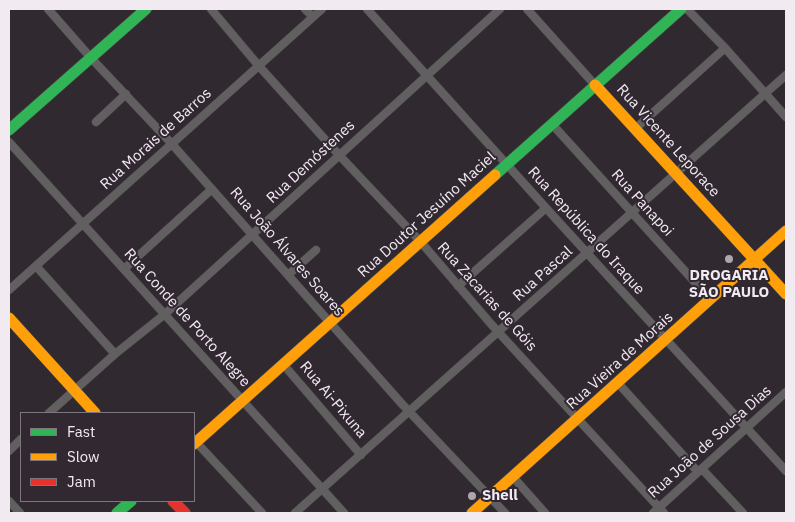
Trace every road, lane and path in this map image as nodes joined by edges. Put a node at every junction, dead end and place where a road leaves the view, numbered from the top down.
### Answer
1 (48, 9) edge
2 (146, 9) edge
3 (211, 9) edge
4 (305, 9) edge
5 (322, 9) edge
6 (367, 9) edge
7 (500, 9) edge
8 (527, 9) edge
9 (681, 9) edge
10 (687, 9) edge
11 (313, 17) junction
12 (725, 48) junction
13 (92, 58) junction
14 (258, 65) junction
15 (786, 74) edge
16 (428, 75) junction
17 (595, 85) junction
18 (126, 94) junction
19 (765, 94) junction
20 (786, 117) edge
21 (96, 122) dead end
22 (552, 124) junction
23 (636, 128) junction
24 (9, 130) edge
25 (9, 142) edge
26 (171, 143) junction
27 (339, 155) junction
28 (507, 165) junction
29 (677, 173) junction
30 (212, 188) junction
31 (546, 208) junction
32 (632, 212) junction
33 (83, 223) junction
34 (786, 231) edge
35 (253, 235) junction
36 (420, 241) junction
37 (316, 250) dead end
38 (587, 253) junction
39 (755, 260) junction
40 (36, 266) junction
41 (124, 269) junction
42 (288, 275) junction
43 (458, 286) junction
44 (9, 290) edge
45 (786, 294) edge
46 (711, 300) junction
47 (165, 314) junction
48 (9, 318) edge
49 (330, 322) junction
50 (499, 332) junction
51 (667, 339) junction
52 (116, 354) junction
53 (283, 364) junction
54 (618, 383) junction
55 (74, 390) junction
56 (786, 392) edge
57 (243, 400) junction
58 (50, 412) edge
59 (94, 412) edge
60 (410, 412) junction
61 (578, 419) junction
62 (747, 428) junction
63 (20, 440) edge
64 (195, 443) edge
65 (9, 451) edge
66 (361, 455) junction
67 (700, 470) junction
68 (786, 471) edge
69 (513, 477) junction
70 (322, 489) junction
71 (490, 497) junction
72 (9, 501) edge
73 (130, 502) edge
74 (174, 502) edge
75 (659, 511) edge
76 (20, 513) edge
77 (117, 513) edge
78 (184, 513) edge
79 (262, 513) edge
80 (295, 513) edge
81 (344, 513) edge
82 (472, 513) edge
83 (505, 513) edge
84 (545, 513) edge
85 (743, 513) edge

1 - 13 street, Rua João Álvares Soares
2 - 13 street
3 - 14 street, Rua Zacarias de Góis
4 - 11 street
5 - 11 street, Rua Morais de Barros
6 - 16 street, Rua República do Iraque
7 - 16 street, Rua Demóstenes
8 - 17 street, Rua Vicente Leporace
9 - 17 street, Rua Doutor Jesuíno Maciel
10 - 12 street
11 - 14 street, Rua Morais de Barros
12 - 19 street
12 - 23 street
13 - 18 street, Rua João Álvares Soares
13 - 24 street
14 - 26 street, Rua Morais de Barros
14 - 27 street, Rua Zacarias de Góis
15 - 19 street, Rua Pascal
16 - 27 street, Rua Demóstenes
16 - 28 street, Rua República do Iraque
17 - 22 street, Rua Doutor Jesuíno Maciel
17 - 23 street, Rua Vicente Leporace
18 - 21 street
18 - 26 street, Rua João Álvares Soares
19 - 20 street
19 - 29 street, Rua Pascal
22 - 28 street, Rua Doutor Jesuíno Maciel
22 - 32 street, Rua Panapoi
23 - 29 street, Rua Vicente Leporace
25 - 33 street, Rua Conde de Porto Alegre
26 - 30 street, Rua João Álvares Soares
26 - 33 street, Rua Morais de Barros
27 - 35 street, Rua Demóstenes
27 - 36 street, Rua Zacarias de Góis
28 - 31 street, Rua República do Iraque
28 - 36 street, Rua Doutor Jesuíno Maciel
29 - 32 street, Rua Pascal
29 - 39 street, Rua Vicente Leporace
30 - 35 street, Rua João Álvares Soares
30 - 41 street
31 - 38 street, Rua República do Iraque
31 - 43 street
32 - 38 street, Rua Pascal
32 - 46 street, Rua Panapoi
33 - 40 street, Rua Morais de Barros
33 - 41 street, Rua Conde de Porto Alegre
34 - 39 street, Rua Vieira de Morais
35 - 42 street, Rua João Álvares Soares
35 - 47 street, Rua Demóstenes
36 - 43 street, Rua Zacarias de Góis
36 - 49 street, Rua Doutor Jesuíno Maciel
37 - 42 street
38 - 50 street, Rua Pascal
38 - 51 street, Rua República do Iraque
39 - 45 street, Rua Vicente Leporace
39 - 46 street, Rua Vieira de Morais
40 - 44 street, Rua Morais de Barros
40 - 52 street
41 - 47 street, Rua Conde de Porto Alegre
42 - 49 street, Rua João Álvares Soares
43 - 50 street, Rua Zacarias de Góis
46 - 51 street, Rua Vieira de Morais
47 - 52 street, Rua Demóstenes
47 - 57 street, Rua Conde de Porto Alegre
48 - 55 street
49 - 53 street, Rua Doutor Jesuíno Maciel
49 - 60 street, Rua João Álvares Soares
50 - 60 street, Rua Pascal
50 - 61 street, Rua Zacarias de Góis
51 - 54 street, Rua Vieira de Morais
51 - 62 street, Rua República do Iraque
52 - 55 street, Rua Demóstenes
53 - 57 street, Rua Doutor Jesuíno Maciel
53 - 66 street, Rua Ai-Pixuna
54 - 61 street, Rua Vieira de Morais
54 - 67 street
55 - 58 street, Rua Demóstenes
55 - 59 street
56 - 62 street, Rua João de Sousa Dias
57 - 64 street, Rua Doutor Jesuíno Maciel
57 - 70 street, Rua Conde de Porto Alegre
60 - 66 street, Rua Pascal
60 - 71 street, Rua João Álvares Soares
61 - 69 street, Rua Vieira de Morais
61 - 75 street, Rua Zacarias de Góis
62 - 67 street, Rua João de Sousa Dias
62 - 68 street, Rua República do Iraque
63 - 65 street
64 - 79 street
66 - 70 street, Rua Pascal
67 - 75 street, Rua João de Sousa Dias
67 - 85 street
69 - 71 street, Rua Vieira de Morais
69 - 84 street
70 - 80 street, Rua Pascal
70 - 81 street, Rua Conde de Porto Alegre
71 - 82 street, Rua Vieira de Morais
71 - 83 street, Rua João Álvares Soares
72 - 76 street
73 - 77 street
74 - 78 street

